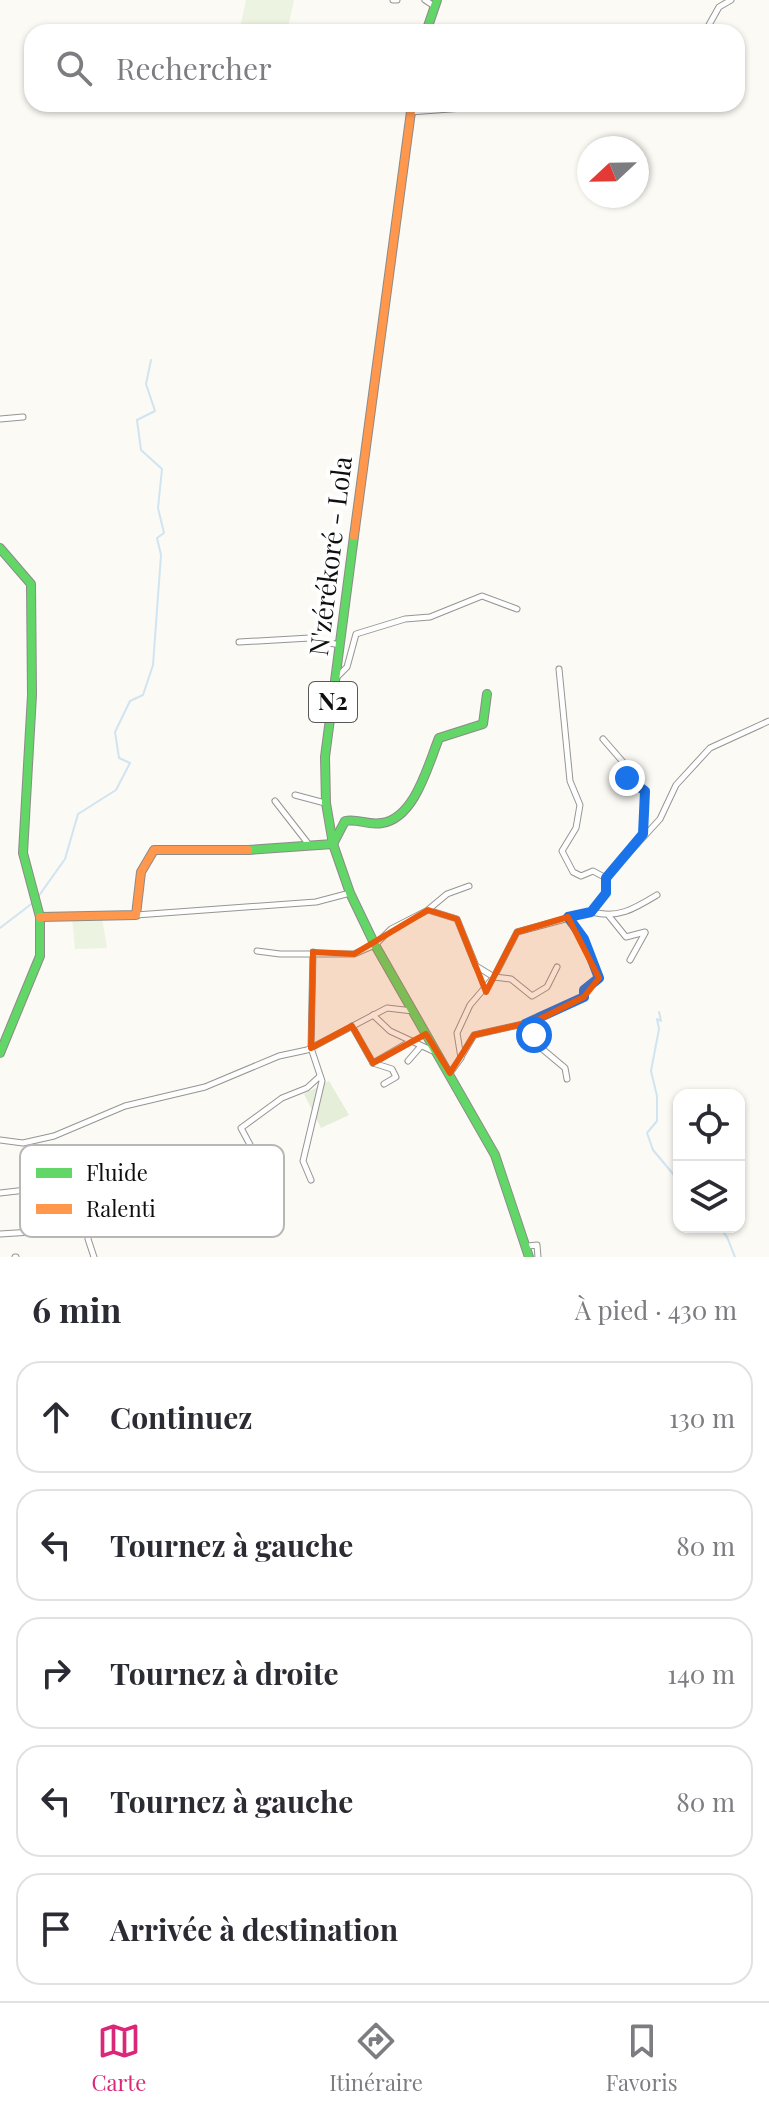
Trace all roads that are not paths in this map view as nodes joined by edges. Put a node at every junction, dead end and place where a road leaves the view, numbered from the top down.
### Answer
1 (425, 0) edge
2 (731, 0) edge
3 (436, 3) edge
4 (429, 24) edge
5 (709, 24) edge
6 (410, 112) edge
7 (23, 417) dead end
8 (0, 419) edge
9 (0, 548) edge
10 (517, 609) dead end
11 (239, 642) dead end
12 (339, 645) junction
13 (559, 669) dead end
14 (335, 679) junction
15 (487, 694) dead end
16 (769, 721) edge
17 (603, 739) dead end
18 (295, 795) dead end
19 (275, 801) dead end
20 (326, 803) junction
21 (643, 834) junction
22 (333, 844) junction
23 (311, 846) junction
24 (606, 878) junction
25 (469, 886) dead end
26 (350, 893) junction
27 (657, 895) dead end
28 (428, 910) junction
29 (591, 912) junction
30 (136, 915) junction
31 (609, 916) junction
32 (40, 917) junction
33 (568, 917) junction
34 (375, 945) junction
35 (257, 951) dead end
36 (313, 952) junction
37 (630, 960) dead end
38 (557, 967) dead end
39 (494, 977) junction
40 (414, 1011) junction
41 (373, 1015) junction
42 (525, 1024) junction
43 (352, 1026) junction
44 (411, 1041) junction
45 (422, 1046) junction
46 (311, 1048) junction
47 (0, 1053) edge
48 (437, 1054) junction
49 (461, 1058) junction
50 (408, 1061) dead end
51 (373, 1063) junction
52 (450, 1073) junction
53 (320, 1076) junction
54 (567, 1079) dead end
55 (384, 1084) dead end
56 (0, 1140) edge
57 (250, 1145) edge
58 (311, 1180) dead end
59 (20, 1191) edge
60 (0, 1193) edge
61 (20, 1233) edge
62 (0, 1234) edge
63 (88, 1237) edge
64 (528, 1246) junction
65 (94, 1257) edge
66 (529, 1257) edge
67 (538, 1257) edge

1 - 3 street
2 - 5 street
3 - 4 main road
6 - 12 main road, N'zérékoré - Lola / N2
7 - 8 street
9 - 32 main road
10 - 14 street
11 - 12 street
12 - 14 main road, N'zérékoré - Lola / N2
13 - 24 street
14 - 20 main road, N'zérékoré - Lola / N2
15 - 22 main road
16 - 21 street
17 - 21 street
18 - 20 street
19 - 23 street
20 - 22 main road, N'zérékoré - Lola / N2
21 - 24 street
22 - 23 main road
22 - 26 main road, N'zérékoré - Lola / N2
23 - 30 main road
24 - 29 street
25 - 28 street
26 - 30 street
26 - 34 main road, N'zérékoré - Lola / N2
27 - 31 street
28 - 34 street
28 - 39 street
29 - 31 street
29 - 33 street
30 - 32 main road
31 - 37 street
32 - 47 main road
33 - 39 street
33 - 42 street
34 - 36 street
34 - 40 main road, N'zérékoré - Lola / N2
35 - 36 street
36 - 46 street
38 - 39 street
39 - 49 street
40 - 41 street
40 - 48 main road, N'zérékoré - Lola / N2
41 - 43 street
41 - 44 street
42 - 49 street
42 - 54 street
43 - 46 street
43 - 51 street
44 - 45 street
44 - 51 street
45 - 48 street
45 - 50 street
46 - 53 street
46 - 56 street
48 - 52 main road, N'zérékoré - Lola / N2
49 - 52 street
51 - 55 street
52 - 64 main road, N'zérékoré - Lola / N2
53 - 57 street
53 - 58 street
59 - 60 street
61 - 62 street
63 - 65 street
64 - 66 main road, N'zérékoré - Lola / N2
64 - 67 street

